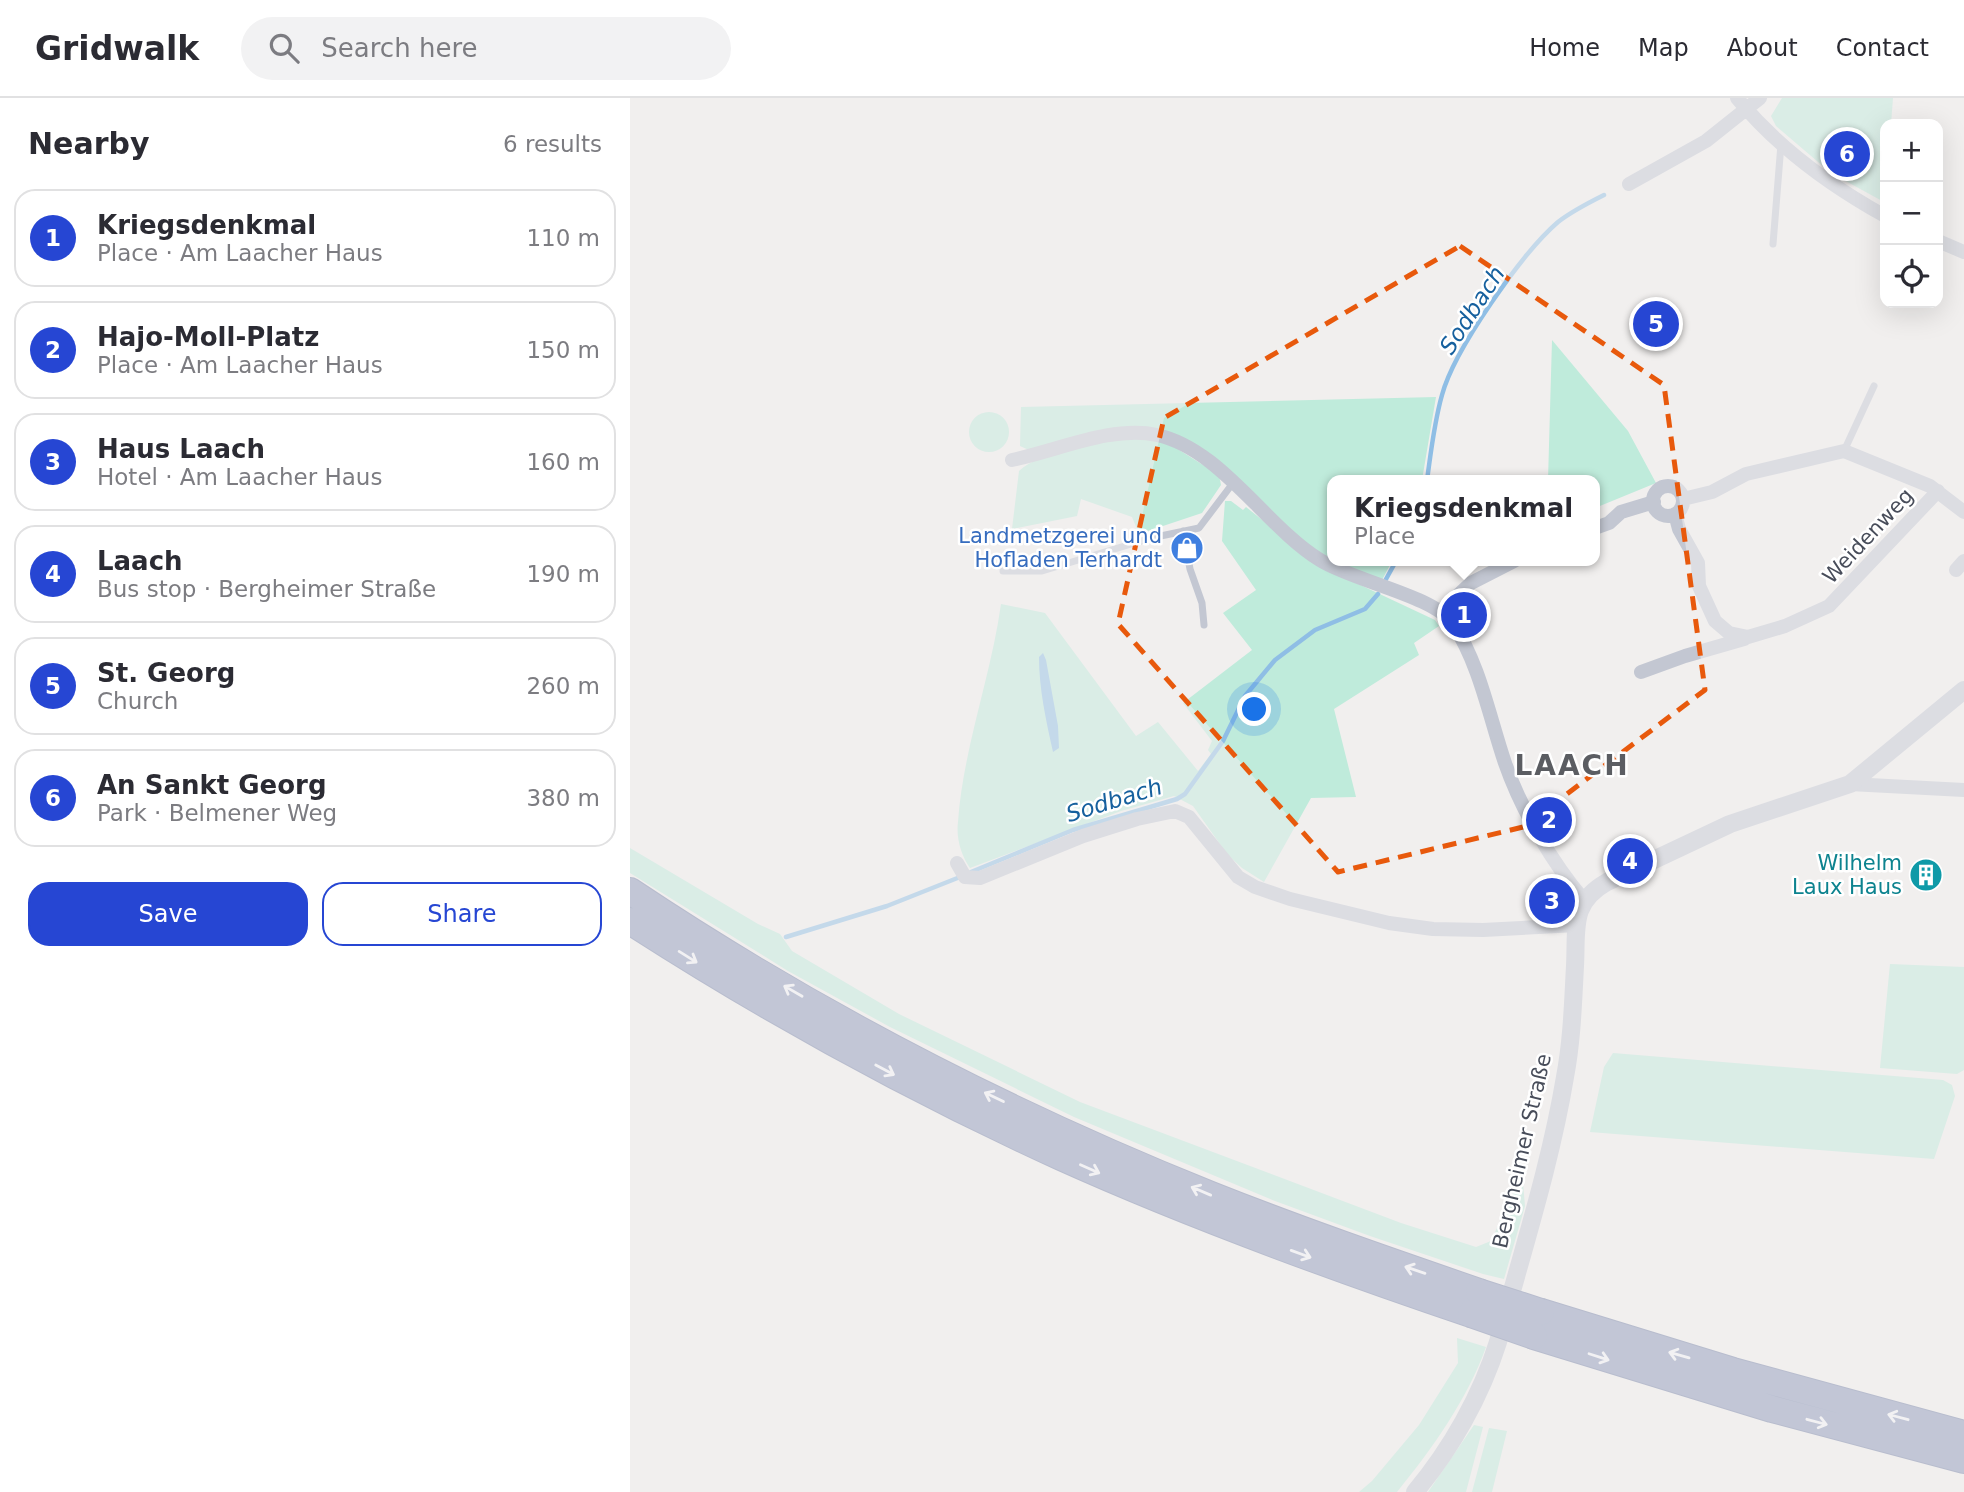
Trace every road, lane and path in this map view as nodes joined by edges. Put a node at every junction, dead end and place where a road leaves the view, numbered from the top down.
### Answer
1 (1760, 98) edge
2 (1742, 104) edge
3 (1781, 144) junction
4 (1629, 184) dead end
5 (1880, 213) edge
6 (1943, 243) edge
7 (1773, 244) dead end
8 (1964, 252) edge
9 (1874, 386) dead end
10 (1844, 451) junction
11 (1012, 460) dead end
12 (1233, 483) junction
13 (1938, 491) junction
14 (1683, 499) junction
15 (1654, 502) junction
16 (1964, 512) edge
17 (1675, 514) junction
18 (1600, 526) edge
19 (1183, 531) junction
20 (1327, 564) edge
21 (1331, 566) edge
22 (1502, 566) edge
23 (1003, 571) dead end
24 (1441, 611) junction
25 (1204, 625) dead end
26 (1748, 637) junction
27 (1641, 672) dead end
28 (1964, 690) edge
29 (1850, 784) junction
30 (1964, 789) edge
31 (961, 870) dead end
32 (630, 891) edge
33 (1584, 900) junction
34 (630, 920) edge
35 (1577, 925) junction
36 (1475, 1303) junction
37 (1538, 1324) junction
38 (1964, 1434) edge
39 (1964, 1460) edge
40 (1415, 1492) edge

1 - 2 street
2 - 3 street
2 - 4 street
3 - 5 street
3 - 7 lane
6 - 8 street
9 - 10 lane
10 - 13 street, Weidenweg
10 - 14 street
11 - 12 street
12 - 19 lane
12 - 20 street
13 - 16 street, Weidenweg
13 - 26 street, Weidenweg
14 - 15 street
14 - 17 street
15 - 17 street
15 - 18 street
17 - 26 street
19 - 23 lane
19 - 25 lane
21 - 24 street
22 - 24 street
24 - 33 street
26 - 27 street, Weidenweg
28 - 29 street
29 - 30 street
29 - 33 street
31 - 35 street
36 -> 32 highway
33 - 35 street, Bergheimer Straße
34 -> 36 highway
35 - 40 street, Bergheimer Straße
36 - 37 highway, bridge
38 -> 37 highway
37 -> 39 highway

